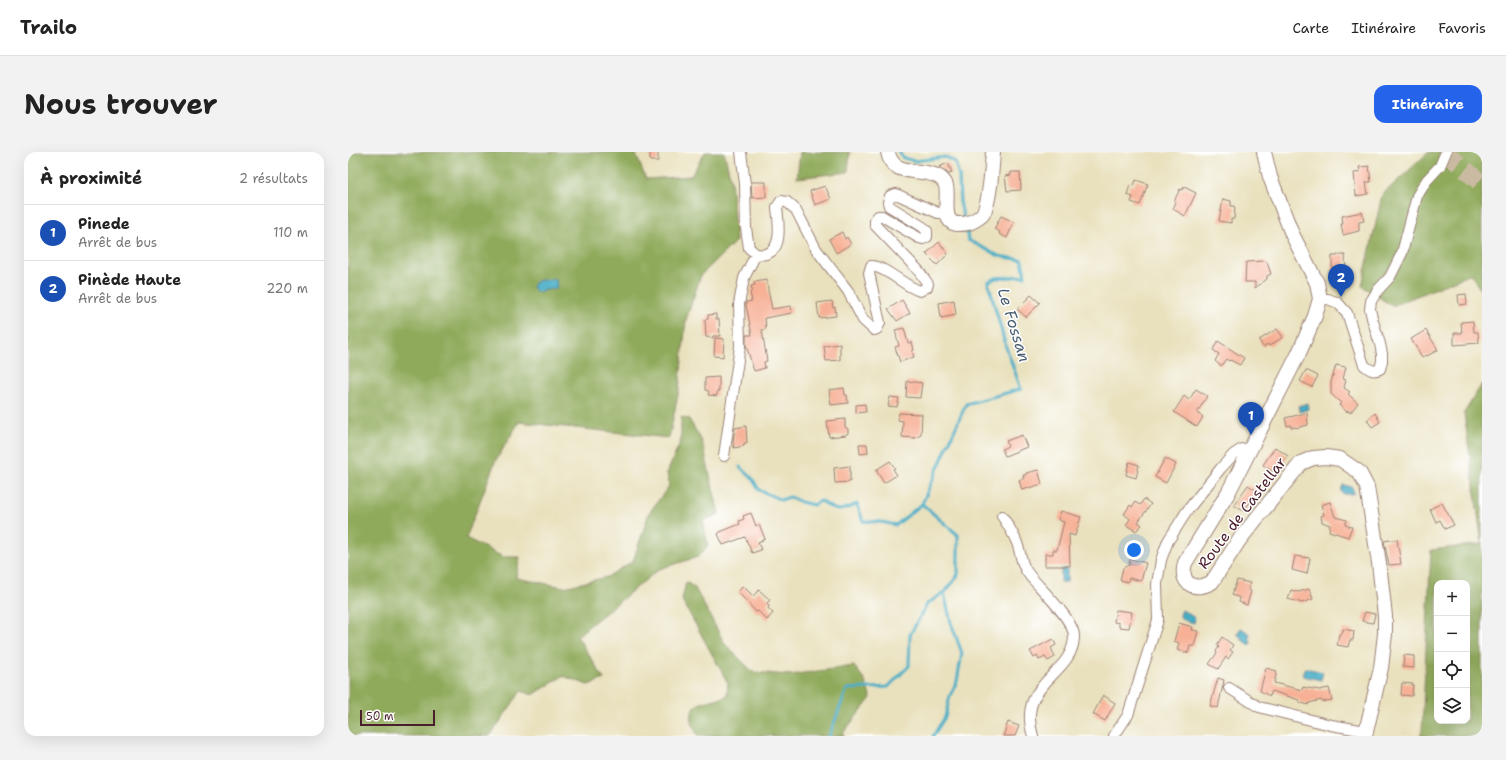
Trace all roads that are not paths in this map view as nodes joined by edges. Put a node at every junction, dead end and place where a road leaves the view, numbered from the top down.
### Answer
1 (741, 152) edge
2 (888, 152) edge
3 (993, 152) edge
4 (1264, 152) edge
5 (1446, 152) edge
6 (947, 213) junction
7 (756, 254) junction
8 (1320, 299) junction
9 (1249, 450) junction
10 (724, 456) dead end
11 (1002, 516) dead end
12 (1229, 688) dead end
13 (1365, 734) edge
14 (1033, 736) edge
15 (1114, 736) edge

1 - 7 street
2 - 6 street
3 - 6 street
4 - 8 street, Route de Castellar
5 - 8 street
6 - 7 street
7 - 10 street
8 - 9 street, Route de Castellar
9 - 13 street, Route de Castellar
9 - 15 street
11 - 14 street
12 - 13 street

